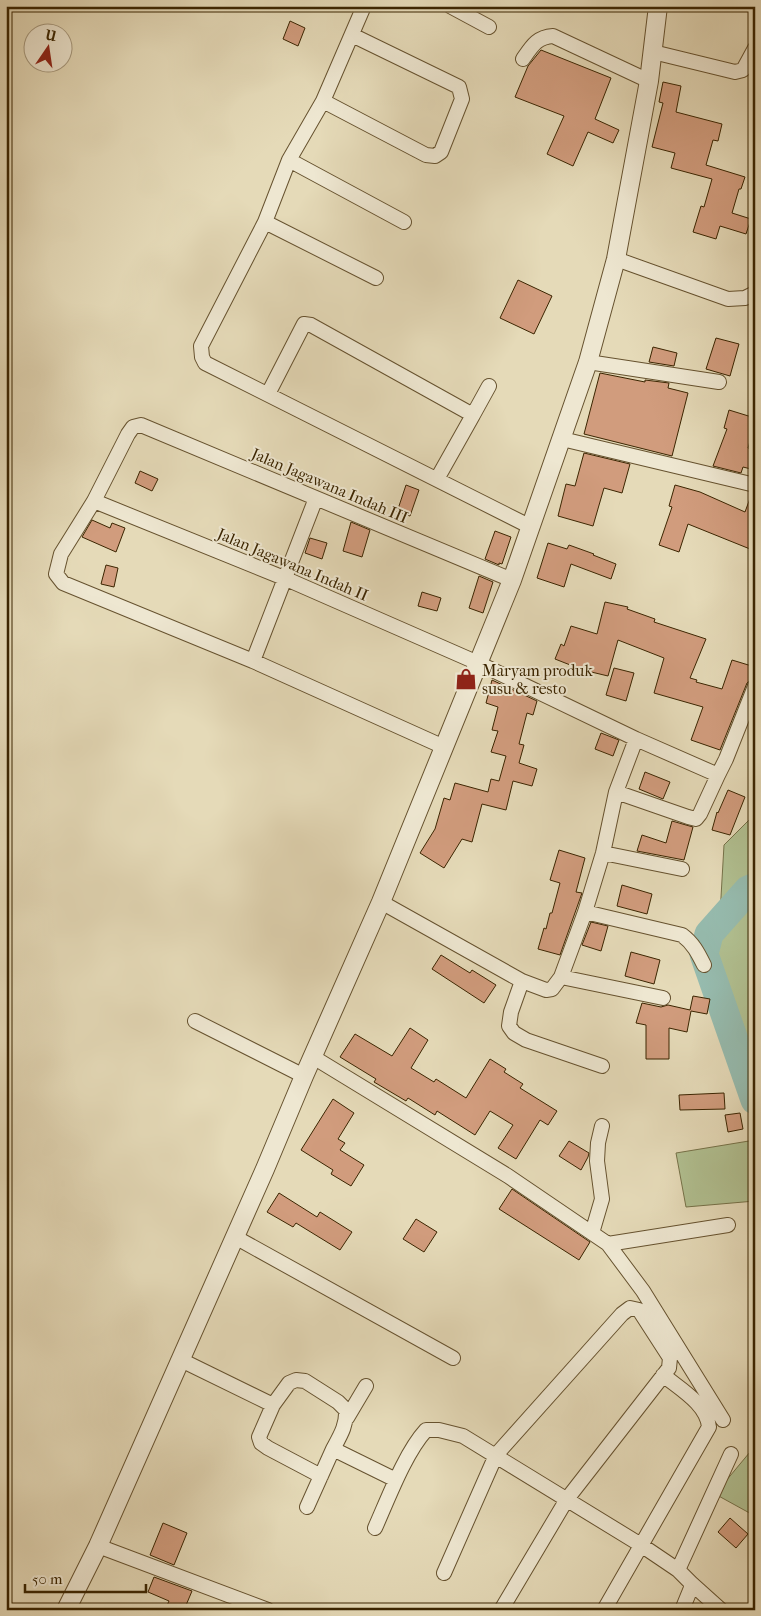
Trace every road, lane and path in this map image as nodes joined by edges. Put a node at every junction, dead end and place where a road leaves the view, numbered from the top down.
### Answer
1 (364, 6) edge
2 (450, 6) edge
3 (658, 6) edge
4 (489, 27) dead end
5 (352, 35) junction
6 (755, 48) edge
7 (653, 52) junction
8 (523, 59) dead end
9 (649, 81) junction
10 (323, 101) junction
11 (289, 160) junction
12 (266, 222) junction
13 (404, 222) dead end
14 (616, 258) junction
15 (376, 278) dead end
16 (755, 293) edge
17 (588, 362) junction
18 (719, 382) dead end
19 (489, 386) dead end
20 (268, 394) junction
21 (473, 415) junction
22 (562, 439) junction
23 (437, 479) junction
24 (755, 485) edge
25 (316, 498) junction
26 (94, 501) junction
27 (531, 527) junction
28 (284, 578) junction
29 (512, 580) junction
30 (252, 661) junction
31 (478, 663) junction
32 (755, 686) edge
33 (636, 740) junction
34 (444, 747) junction
35 (718, 775) junction
36 (616, 792) junction
37 (603, 853) junction
38 (682, 869) dead end
39 (381, 902) junction
40 (585, 912) junction
41 (704, 965) dead end
42 (561, 977) junction
43 (522, 981) junction
44 (663, 998) dead end
45 (195, 1021) dead end
46 (313, 1057) junction
47 (602, 1066) dead end
48 (304, 1076) junction
49 (602, 1126) dead end
50 (728, 1225) dead end
51 (592, 1233) junction
52 (235, 1237) junction
53 (608, 1244) junction
54 (453, 1358) dead end
55 (181, 1360) junction
56 (663, 1375) junction
57 (366, 1386) dead end
58 (273, 1405) junction
59 (347, 1418) junction
60 (723, 1420) dead end
61 (333, 1449) junction
62 (731, 1454) dead end
63 (496, 1455) junction
64 (321, 1476) junction
65 (396, 1480) junction
66 (566, 1499) junction
67 (307, 1507) dead end
68 (375, 1528) dead end
69 (641, 1545) junction
70 (98, 1546) junction
71 (678, 1570) junction
72 (444, 1573) dead end
73 (691, 1582) junction
74 (67, 1609) edge
75 (268, 1610) edge
76 (501, 1610) edge
77 (604, 1610) edge
78 (682, 1610) edge
79 (721, 1610) edge

1 - 5 street
2 - 4 street
3 - 7 street
5 - 10 street
5 - 10 street
6 - 7 street
7 - 9 street
8 - 9 street
9 - 14 street
10 - 11 street
11 - 12 street
11 - 13 street
12 - 15 street
12 - 20 street
14 - 16 street
14 - 17 street
17 - 18 street
17 - 22 street
19 - 21 street
20 - 21 street
20 - 23 street
21 - 23 street
22 - 24 street
22 - 27 street
23 - 27 street
25 - 26 street, Jalan Jagawana Indah III
25 - 28 street
25 - 29 street, Jalan Jagawana Indah III
26 - 28 street, Jalan Jagawana Indah II
26 - 30 street
27 - 29 street
28 - 30 street
28 - 31 street, Jalan Jagawana Indah II
29 - 31 street
30 - 34 street
31 - 33 street, Jalan Jagawana Indah II
31 - 34 street
32 - 35 street
33 - 35 street, Jalan Jagawana Indah II
33 - 36 street
34 - 39 street
35 - 36 street
36 - 37 street
37 - 38 street
37 - 40 street
39 - 43 street
39 - 46 street
40 - 41 street
40 - 42 street
42 - 43 street
42 - 44 street
43 - 47 street
45 - 48 street
46 - 48 street
46 - 51 street
48 - 52 street
49 - 51 street
50 - 53 street
51 - 53 street
52 - 54 street
52 - 55 street
53 - 60 street
55 - 58 street
55 - 70 street
56 - 63 street
56 - 66 street
56 - 69 street
57 - 59 street
58 - 59 street
58 - 64 street
59 - 61 street
61 - 64 street
61 - 65 street
62 - 71 street
63 - 65 street
63 - 66 street
63 - 72 street
64 - 67 street
65 - 68 street
66 - 69 street
66 - 76 street
69 - 71 street
69 - 77 street
70 - 74 street
70 - 75 street
71 - 73 street
73 - 78 street
73 - 79 street

